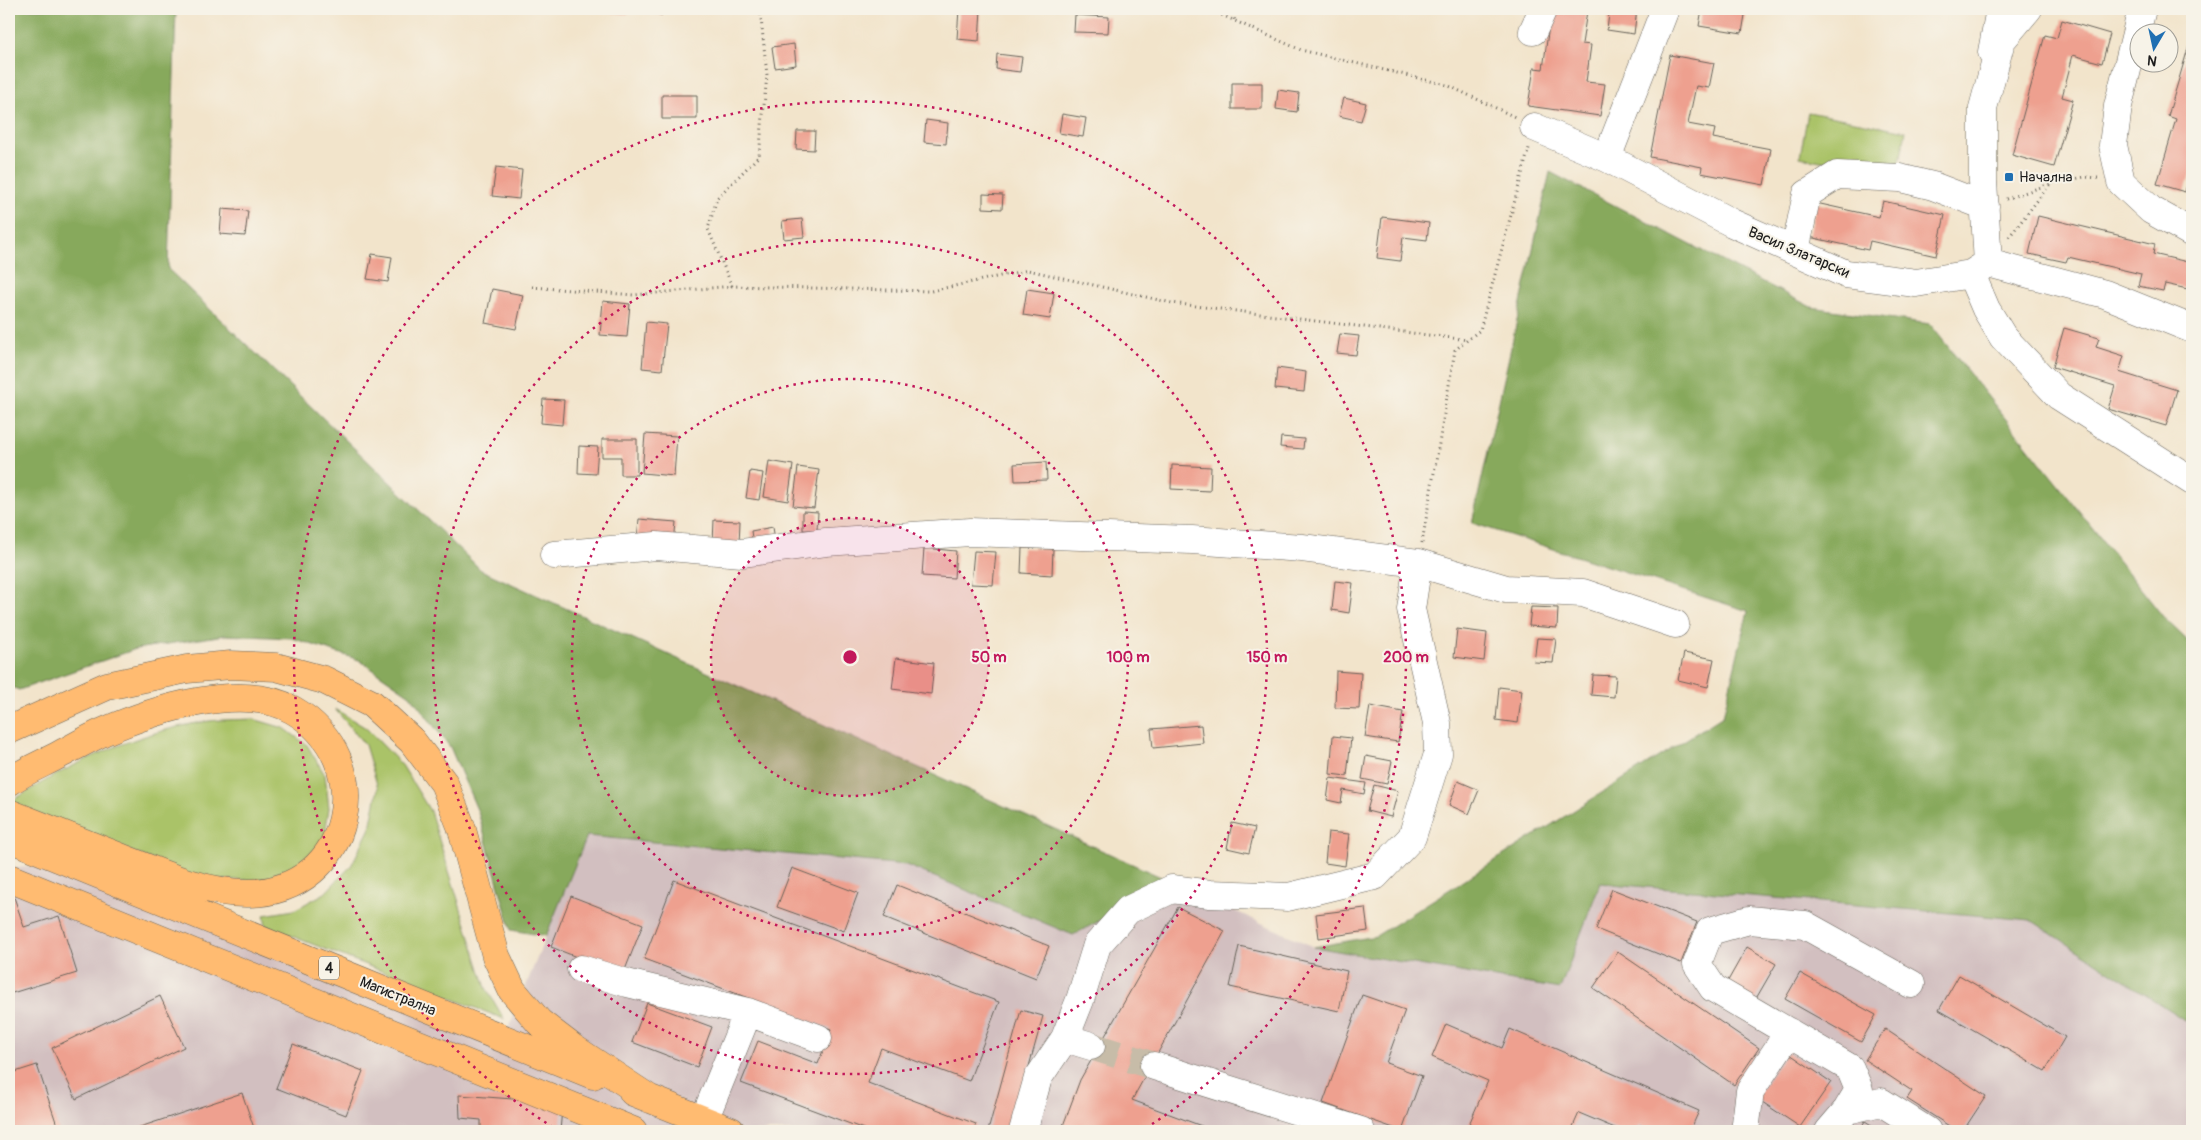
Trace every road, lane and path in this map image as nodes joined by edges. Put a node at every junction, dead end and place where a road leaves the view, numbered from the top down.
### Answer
1 (760, 9) edge
2 (1208, 9) edge
3 (1231, 9) edge
4 (1665, 9) edge
5 (2000, 9) edge
6 (2028, 9) edge
7 (2142, 9) edge
8 (1236, 21) junction
9 (1983, 108) junction
10 (1534, 127) junction
11 (1607, 158) junction
12 (2121, 182) junction
13 (2051, 183) junction
14 (1985, 206) junction
15 (2192, 233) edge
16 (1795, 251) junction
17 (1980, 268) junction
18 (732, 286) junction
19 (532, 287) dead end
20 (2192, 329) edge
21 (1468, 340) junction
22 (2192, 481) edge
23 (554, 555) dead end
24 (1418, 564) junction
25 (1675, 624) dead end
26 (63, 706) junction
27 (9, 730) edge
28 (9, 741) edge
29 (9, 782) edge
30 (13, 823) edge
31 (9, 878) edge
32 (581, 968) dead end
33 (1911, 984) dead end
34 (748, 1012) junction
35 (1789, 1032) junction
36 (818, 1038) dead end
37 (1065, 1038) junction
38 (1091, 1046) tunnel mouth
39 (1154, 1066) tunnel mouth
40 (650, 1099) junction
41 (1847, 1110) junction
42 (704, 1120) junction
43 (626, 1130) edge
44 (731, 1131) edge
45 (1023, 1131) edge
46 (1361, 1131) edge
47 (1745, 1131) edge
48 (1829, 1131) edge
49 (1927, 1131) edge

1 - 18 path
2 - 8 path
3 - 8 path
4 - 11 street
5 - 9 street
6 - 9 street
7 - 12 street
8 - 10 path
9 - 14 street
10 - 11 street, Васил Златарски
10 - 21 path
11 - 16 street, Васил Златарски
12 - 13 path
12 - 15 street
13 - 14 path
13 - 17 path
14 - 16 street
14 - 17 street
16 - 17 street, Васил Златарски
17 - 20 street, Васил Златарски
17 - 22 street
18 - 19 path
18 - 21 path
21 - 24 path
23 - 24 street
24 - 25 street
24 - 37 street
26 - 27 main road
26 - 28 main road
26 - 40 main road
29 - 30 main road
30 - 40 main road, Магистрална / 4
31 - 43 main road
32 - 34 street
33 - 35 street
34 - 36 street
34 - 42 street
35 - 41 street
35 - 47 street
37 - 38 street
37 - 45 street
39 - 46 street
40 - 42 main road, Магистрална / 4
41 - 48 street
41 - 49 street
42 - 44 main road, Магистрална / 4

